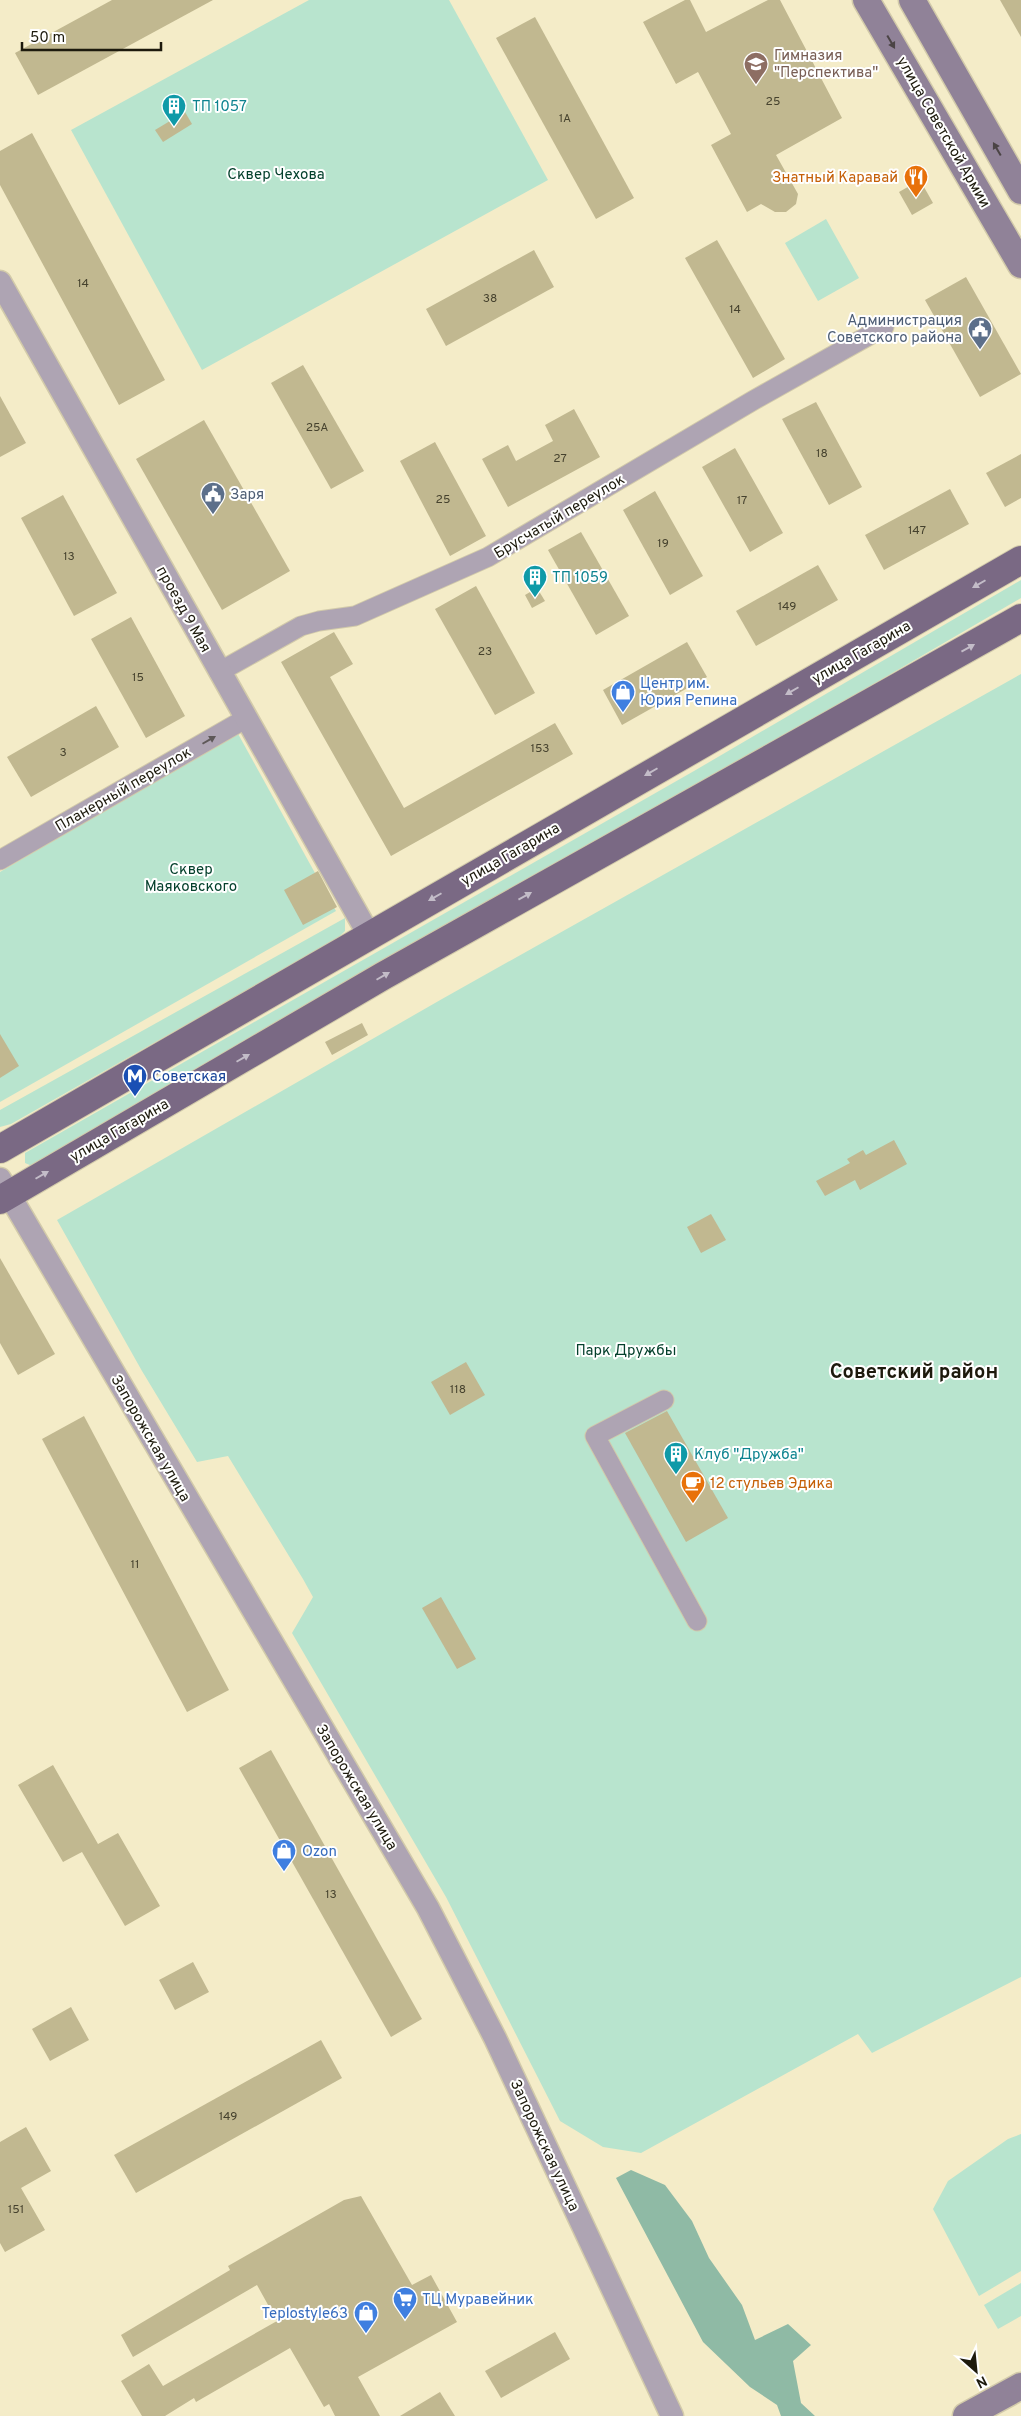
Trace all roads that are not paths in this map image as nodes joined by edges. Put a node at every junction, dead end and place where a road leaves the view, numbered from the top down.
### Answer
1 (868, 0) edge
2 (912, 0) edge
3 (1021, 191) edge
4 (1021, 265) edge
5 (0, 282) edge
6 (884, 327) dead end
7 (1021, 560) edge
8 (1021, 618) edge
9 (219, 672) junction
10 (245, 719) junction
11 (0, 860) edge
12 (369, 935) junction
13 (0, 1149) edge
14 (3, 1191) edge
15 (664, 1400) dead end
16 (697, 1621) dead end
17 (1021, 2386) edge
18 (672, 2416) edge
19 (966, 2416) edge

1 -> 4 main road, улица Советской Армии
3 -> 2 main road
5 - 9 street, проезд 9 Мая
6 - 9 street, Брусчатый переулок
7 -> 12 main road, улица Гагарина
14 -> 8 main road, улица Гагарина
9 - 10 street, проезд 9 Мая
11 -> 10 street, Планерный переулок
10 - 12 street, проезд 9 Мая
12 - 13 main road, улица Гагарина
14 - 18 street, Запорожская улица
15 - 16 street
17 - 19 main road

